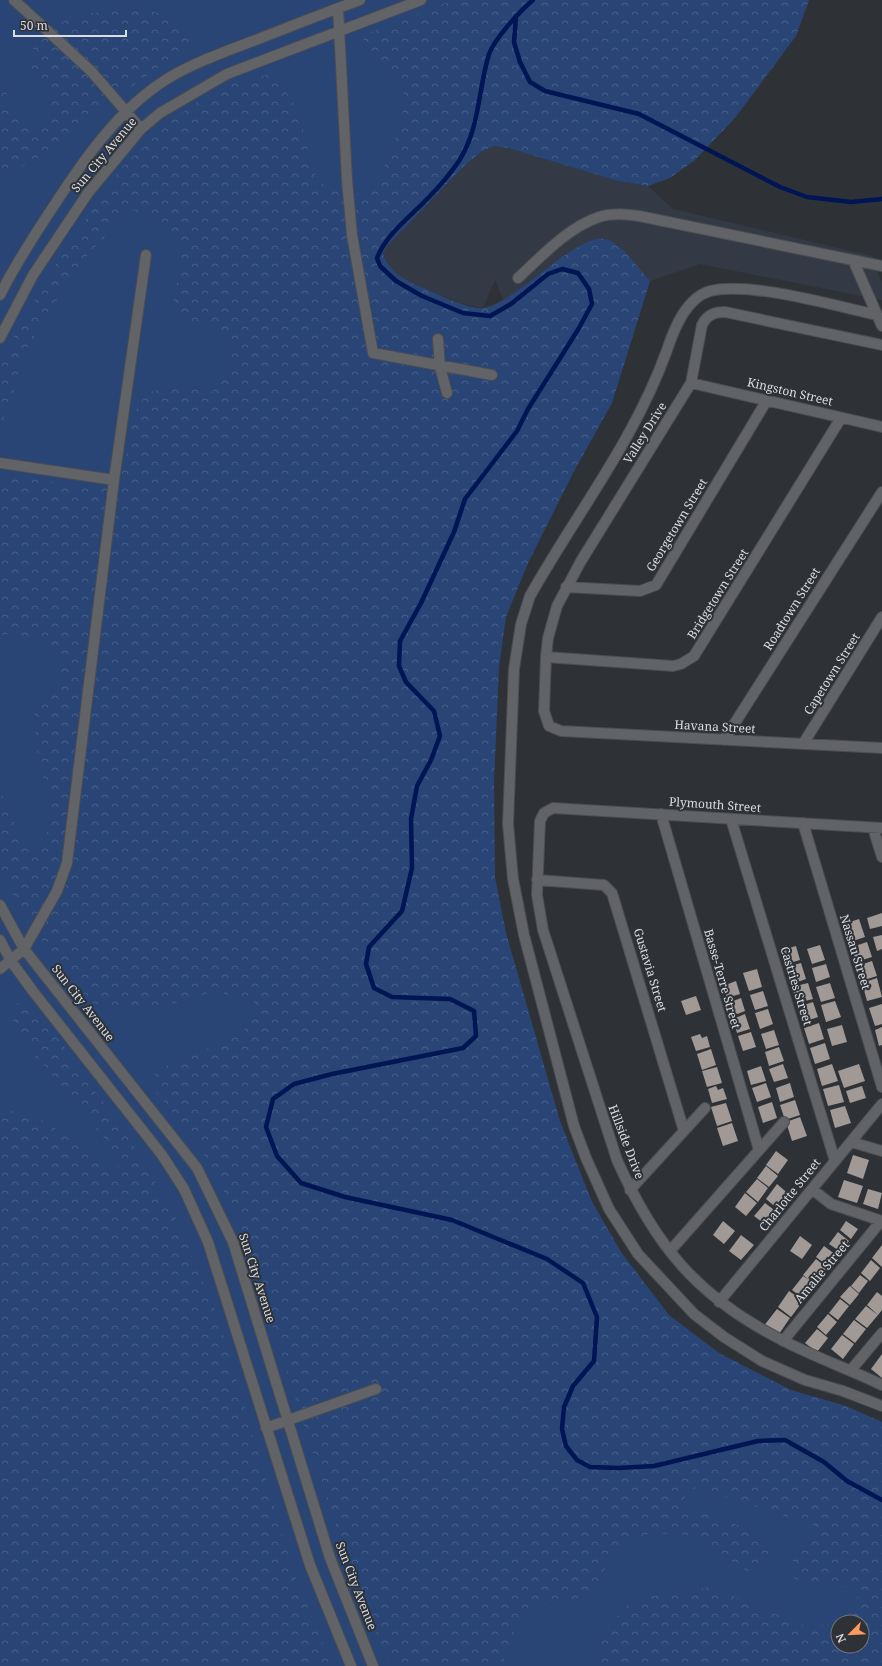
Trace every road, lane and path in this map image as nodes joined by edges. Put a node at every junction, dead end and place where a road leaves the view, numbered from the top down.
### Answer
1 (14, 0) edge
2 (360, 0) edge
3 (421, 0) edge
4 (338, 8) junction
5 (340, 32) junction
6 (126, 111) junction
7 (141, 129) junction
8 (146, 255) dead end
9 (853, 260) junction
10 (882, 266) edge
11 (518, 278) dead end
12 (0, 295) edge
13 (877, 315) junction
14 (882, 326) edge
15 (0, 338) edge
16 (438, 339) dead end
17 (882, 345) edge
18 (440, 367) junction
19 (492, 375) dead end
20 (691, 383) junction
21 (447, 393) dead end
22 (767, 400) junction
23 (841, 418) junction
24 (882, 427) edge
25 (0, 463) edge
26 (114, 480) junction
27 (882, 492) edge
28 (566, 587) junction
29 (882, 618) edge
30 (546, 657) junction
31 (549, 726) joint
32 (724, 740) junction
33 (803, 744) junction
34 (882, 748) edge
35 (547, 810) joint
36 (661, 814) junction
37 (732, 819) junction
38 (803, 823) junction
39 (878, 828) edge
40 (882, 857) edge
41 (537, 880) junction
42 (0, 905) edge
43 (0, 940) edge
44 (24, 949) junction
45 (12, 960) junction
46 (0, 969) edge
47 (882, 1087) edge
48 (882, 1104) edge
49 (705, 1108) dead end
50 (784, 1122) dead end
51 (684, 1131) junction
52 (851, 1142) junction
53 (759, 1150) junction
54 (882, 1151) edge
55 (835, 1161) junction
56 (812, 1189) junction
57 (630, 1190) junction
58 (882, 1221) edge
59 (670, 1251) junction
60 (719, 1302) junction
61 (882, 1333) edge
62 (783, 1341) junction
63 (851, 1370) junction
64 (882, 1385) edge
65 (376, 1389) dead end
66 (882, 1406) edge
67 (288, 1420) junction
68 (266, 1428) junction
69 (351, 1666) edge
70 (373, 1666) edge

1 - 6 street
2 - 4 street, Sun City Avenue
3 - 5 street, Sun City Avenue
4 - 5 street
4 - 6 street, Sun City Avenue
5 - 7 street, Sun City Avenue
5 - 18 street
6 - 7 street
6 - 12 street, Sun City Avenue
7 - 15 street, Sun City Avenue
8 - 26 street
9 - 10 street
9 - 11 street
9 - 13 street
13 - 14 street
13 - 66 street
16 - 18 street
17 - 20 street, Valley Drive
18 - 19 street
18 - 21 street
20 - 22 street, Kingston Street
20 - 28 street, Valley Drive
22 - 23 street, Kingston Street
22 - 28 street, Georgetown Street
23 - 24 street, Kingston Street
23 - 30 street, Bridgetown Street
25 - 26 street
26 - 44 street
27 - 32 street, Roadtown Street
28 - 30 street, Valley Drive
29 - 33 street, Capetown Street
30 - 31 street, Valley Drive
31 - 32 street, Havana Street
32 - 33 street, Havana Street
33 - 34 street, Havana Street
35 - 36 street, Plymouth Street
35 - 41 street, Hillside Drive
36 - 37 street, Plymouth Street
36 - 53 street, Basse-Terre Street
37 - 38 street, Plymouth Street
37 - 55 street, Castries Street
38 - 39 street, Plymouth Street
38 - 47 street, Nassau Street
39 - 40 street
41 - 51 street, Gustavia Street
41 - 57 street, Hillside Drive
42 - 44 street, Sun City Avenue
43 - 45 street
44 - 45 street
44 - 67 street, Sun City Avenue
45 - 46 street
45 - 68 street
48 - 52 street, Charlotte Street
49 - 51 street
50 - 53 street
51 - 57 street
52 - 54 street
52 - 55 street, Charlotte Street
53 - 59 street
55 - 56 street, Charlotte Street
56 - 58 street
56 - 60 street, Charlotte Street
57 - 59 street, Hillside Drive
58 - 62 street, Amalie Street
59 - 60 street, Hillside Drive
60 - 62 street, Hillside Drive
61 - 63 street
62 - 63 street, Hillside Drive
63 - 64 street, Hillside Drive
65 - 67 street
67 - 68 street
67 - 70 street, Sun City Avenue
68 - 69 street

